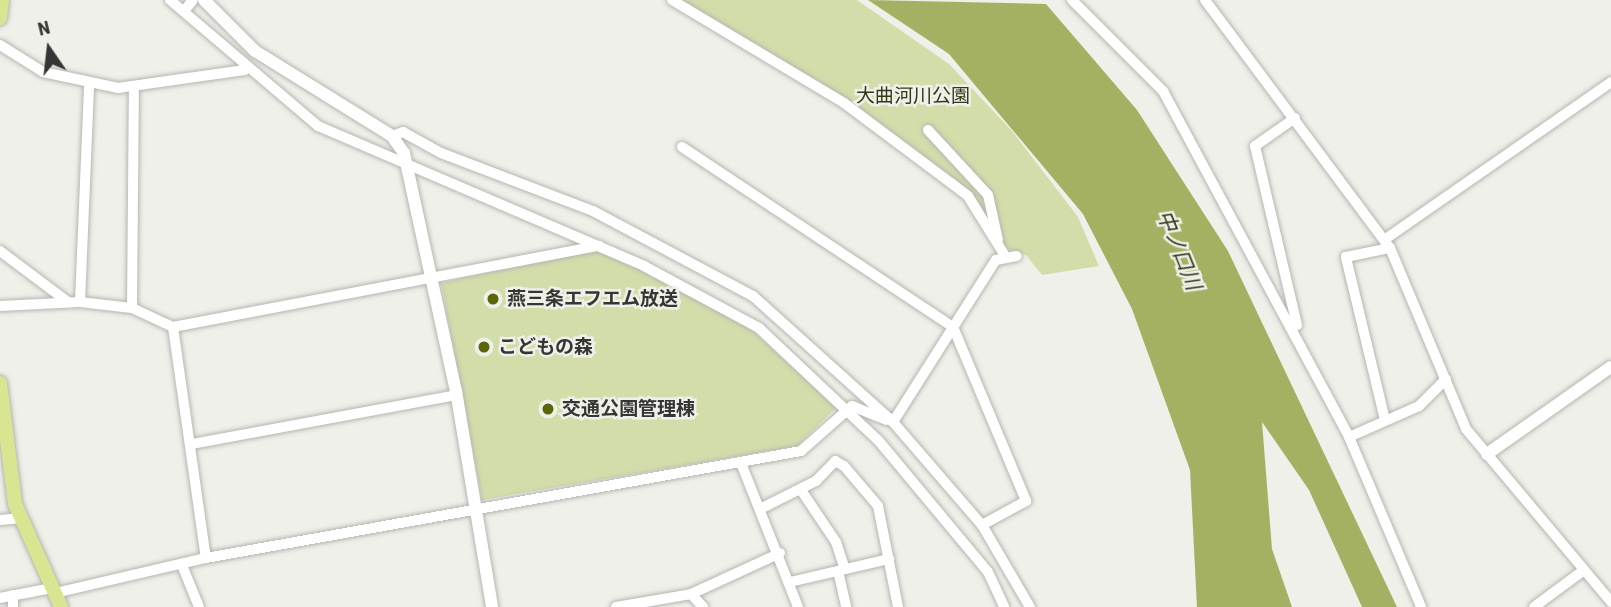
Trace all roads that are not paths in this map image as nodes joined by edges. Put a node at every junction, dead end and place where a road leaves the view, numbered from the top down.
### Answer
1 (2, 0) edge
2 (170, 0) edge
3 (193, 0) edge
4 (204, 0) edge
5 (672, 0) edge
6 (1072, 0) edge
7 (1205, 0) edge
8 (184, 11) junction
9 (0, 18) edge
10 (0, 45) edge
11 (245, 70) junction
12 (1611, 82) edge
13 (89, 84) junction
14 (134, 87) junction
15 (1295, 118) junction
16 (928, 130) dead end
17 (392, 136) junction
18 (682, 147) dead end
19 (410, 170) junction
20 (998, 241) junction
21 (1387, 244) junction
22 (600, 246) junction
23 (0, 251) edge
24 (1004, 254) junction
25 (1017, 256) dead end
26 (433, 279) junction
27 (68, 302) junction
28 (80, 302) junction
29 (0, 306) edge
30 (132, 308) junction
31 (173, 327) junction
32 (953, 327) junction
33 (1299, 338) junction
34 (1611, 368) edge
35 (1446, 379) junction
36 (0, 383) edge
37 (457, 395) junction
38 (844, 408) junction
39 (1, 409) edge
40 (1385, 420) junction
41 (890, 421) junction
42 (1349, 438) junction
43 (192, 444) junction
44 (1487, 454) junction
45 (741, 463) junction
46 (802, 490) junction
47 (760, 509) junction
48 (476, 510) junction
49 (22, 519) junction
50 (0, 520) edge
51 (982, 525) junction
52 (780, 553) junction
53 (206, 558) junction
54 (889, 559) junction
55 (182, 565) junction
56 (841, 570) junction
57 (1584, 570) junction
58 (790, 582) junction
59 (53, 590) junction
60 (691, 594) junction
61 (13, 596) junction
62 (0, 598) edge
63 (1611, 602) edge
64 (13, 607) edge
65 (61, 607) edge
66 (199, 607) edge
67 (492, 607) edge
68 (616, 607) edge
69 (703, 607) edge
70 (798, 607) edge
71 (846, 607) edge
72 (898, 607) edge
73 (1004, 607) edge
74 (1030, 607) edge
75 (1421, 607) edge
76 (1534, 607) edge

1 - 9 main road
2 - 8 street
3 - 8 street
4 - 17 street
5 - 20 street
6 - 33 street
7 - 15 street
8 - 11 street
10 - 13 street
11 - 14 street
11 - 19 street
12 - 21 street
13 - 14 street
13 - 28 street
14 - 30 street
15 - 21 street
15 - 33 street
16 - 20 street
17 - 19 street
17 - 41 street
18 - 32 street
19 - 22 street
19 - 26 street
20 - 24 street
21 - 35 street
21 - 40 street
22 - 26 street
22 - 38 street
23 - 27 street
24 - 25 street
24 - 32 street
26 - 31 street
26 - 37 street
27 - 28 street
27 - 29 street
28 - 30 street
30 - 31 street
31 - 43 street
32 - 41 street
32 - 51 street
33 - 42 street
34 - 44 street
35 - 40 street
35 - 44 street
36 - 39 main road
37 - 43 street
37 - 48 street
38 - 41 street
38 - 45 street
38 - 73 street
39 - 49 main road
40 - 42 street
41 - 51 street
42 - 75 street
43 - 53 street
44 - 57 street
45 - 47 street
45 - 48 street
46 - 47 street
46 - 54 street
46 - 56 street
47 - 52 street
48 - 53 street
48 - 67 street
49 - 50 street
49 - 59 main road
51 - 74 street
52 - 58 street
52 - 60 street
53 - 55 street
54 - 56 street
54 - 72 street
55 - 59 street
55 - 66 street
56 - 58 street
56 - 71 street
57 - 63 street
57 - 76 street
58 - 70 street
59 - 61 street
59 - 65 main road
60 - 68 street
60 - 69 street
61 - 62 street
61 - 64 street

